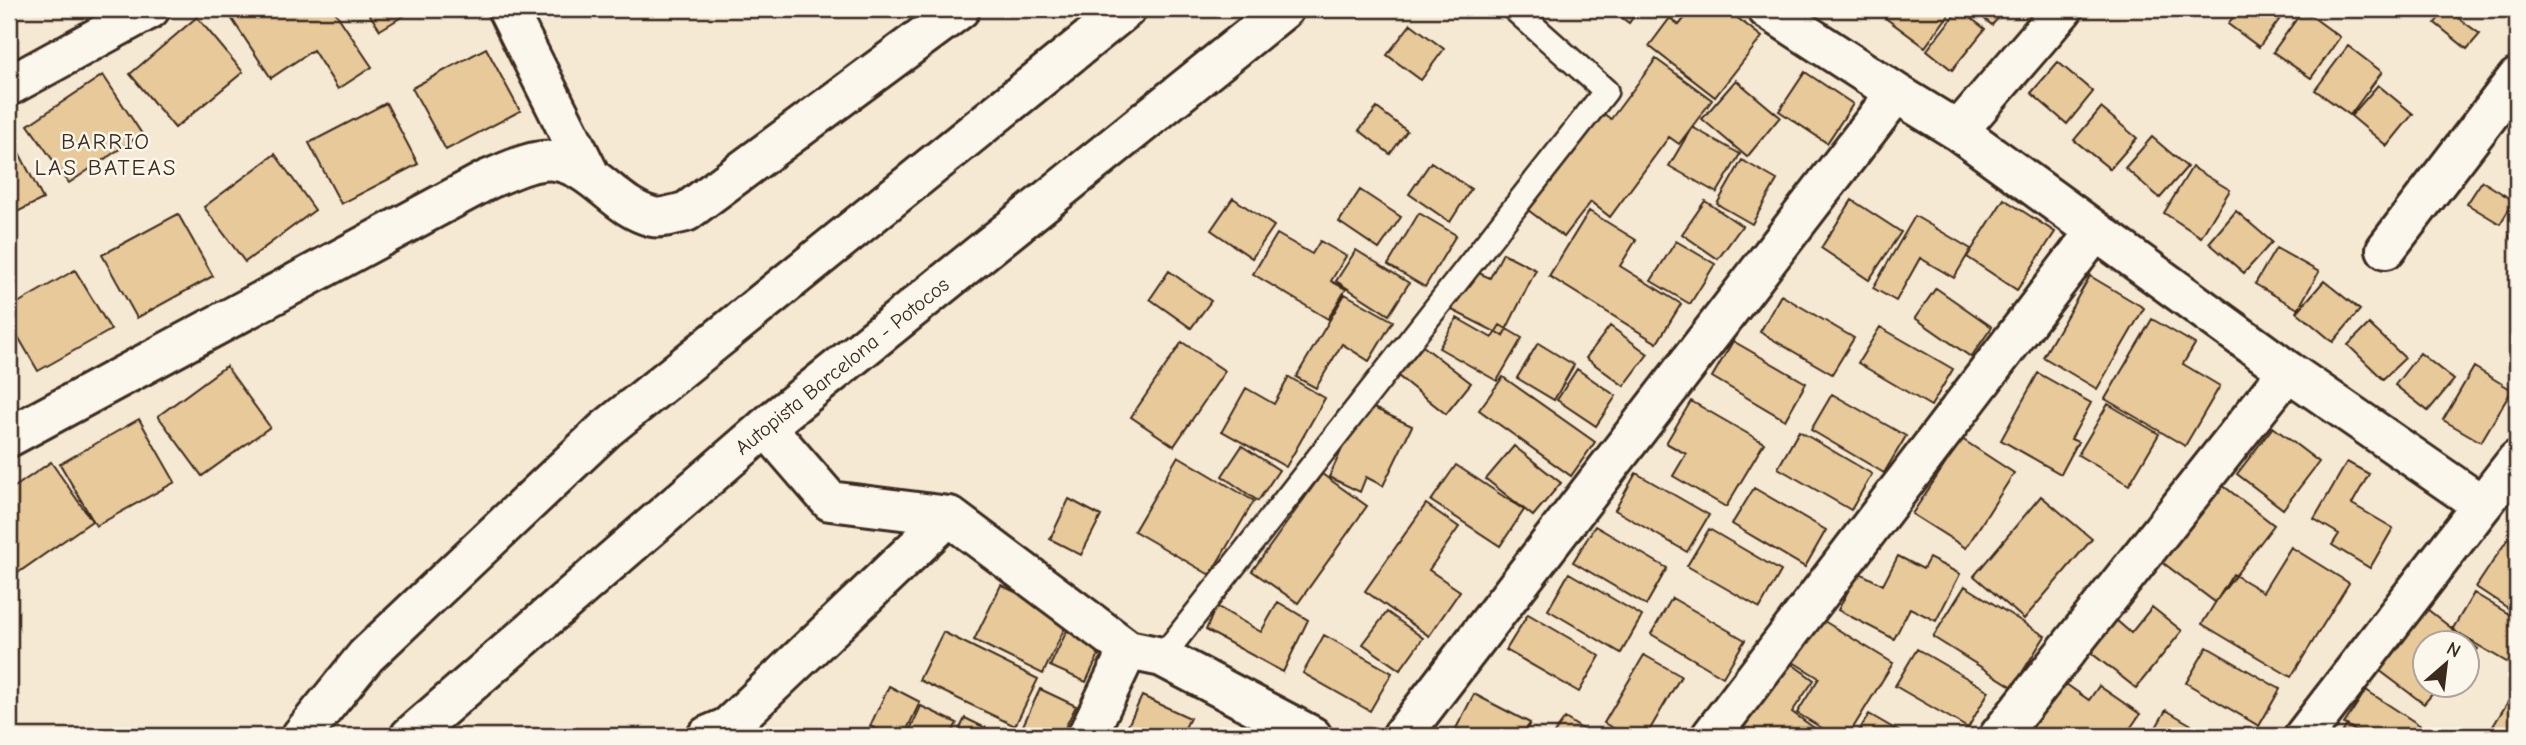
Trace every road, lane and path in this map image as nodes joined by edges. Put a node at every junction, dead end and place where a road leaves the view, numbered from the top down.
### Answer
1 (150, 9) edge
2 (507, 9) edge
3 (960, 9) edge
4 (1126, 9) edge
5 (1284, 9) edge
6 (1514, 9) edge
7 (1767, 9) edge
8 (2063, 9) edge
9 (2517, 78) edge
10 (9, 86) edge
11 (1896, 93) junction
12 (1958, 131) junction
13 (590, 174) junction
14 (2095, 232) junction
15 (2386, 249) dead end
16 (2288, 371) junction
17 (766, 427) junction
18 (9, 437) edge
19 (2517, 460) edge
20 (2482, 505) junction
21 (948, 516) junction
22 (1145, 653) junction
23 (301, 736) edge
24 (410, 736) edge
25 (707, 736) edge
26 (1087, 736) edge
27 (1312, 736) edge
28 (1402, 736) edge
29 (1711, 736) edge
30 (1999, 736) edge
31 (2304, 736) edge

1 - 10 street
2 - 13 street
3 - 13 street
4 - 23 street
5 - 17 street, Autopista Barcelona - Potocos
6 - 22 lane
7 - 11 street
8 - 12 street
9 - 15 street
11 - 12 street
11 - 28 street
12 - 14 street
13 - 18 street
14 - 16 street
14 - 29 street
16 - 20 street
16 - 30 street
17 - 21 street
17 - 24 street, Autopista Barcelona - Potocos
19 - 20 street
20 - 31 street
21 - 22 street
21 - 25 street
22 - 26 street
22 - 27 street

